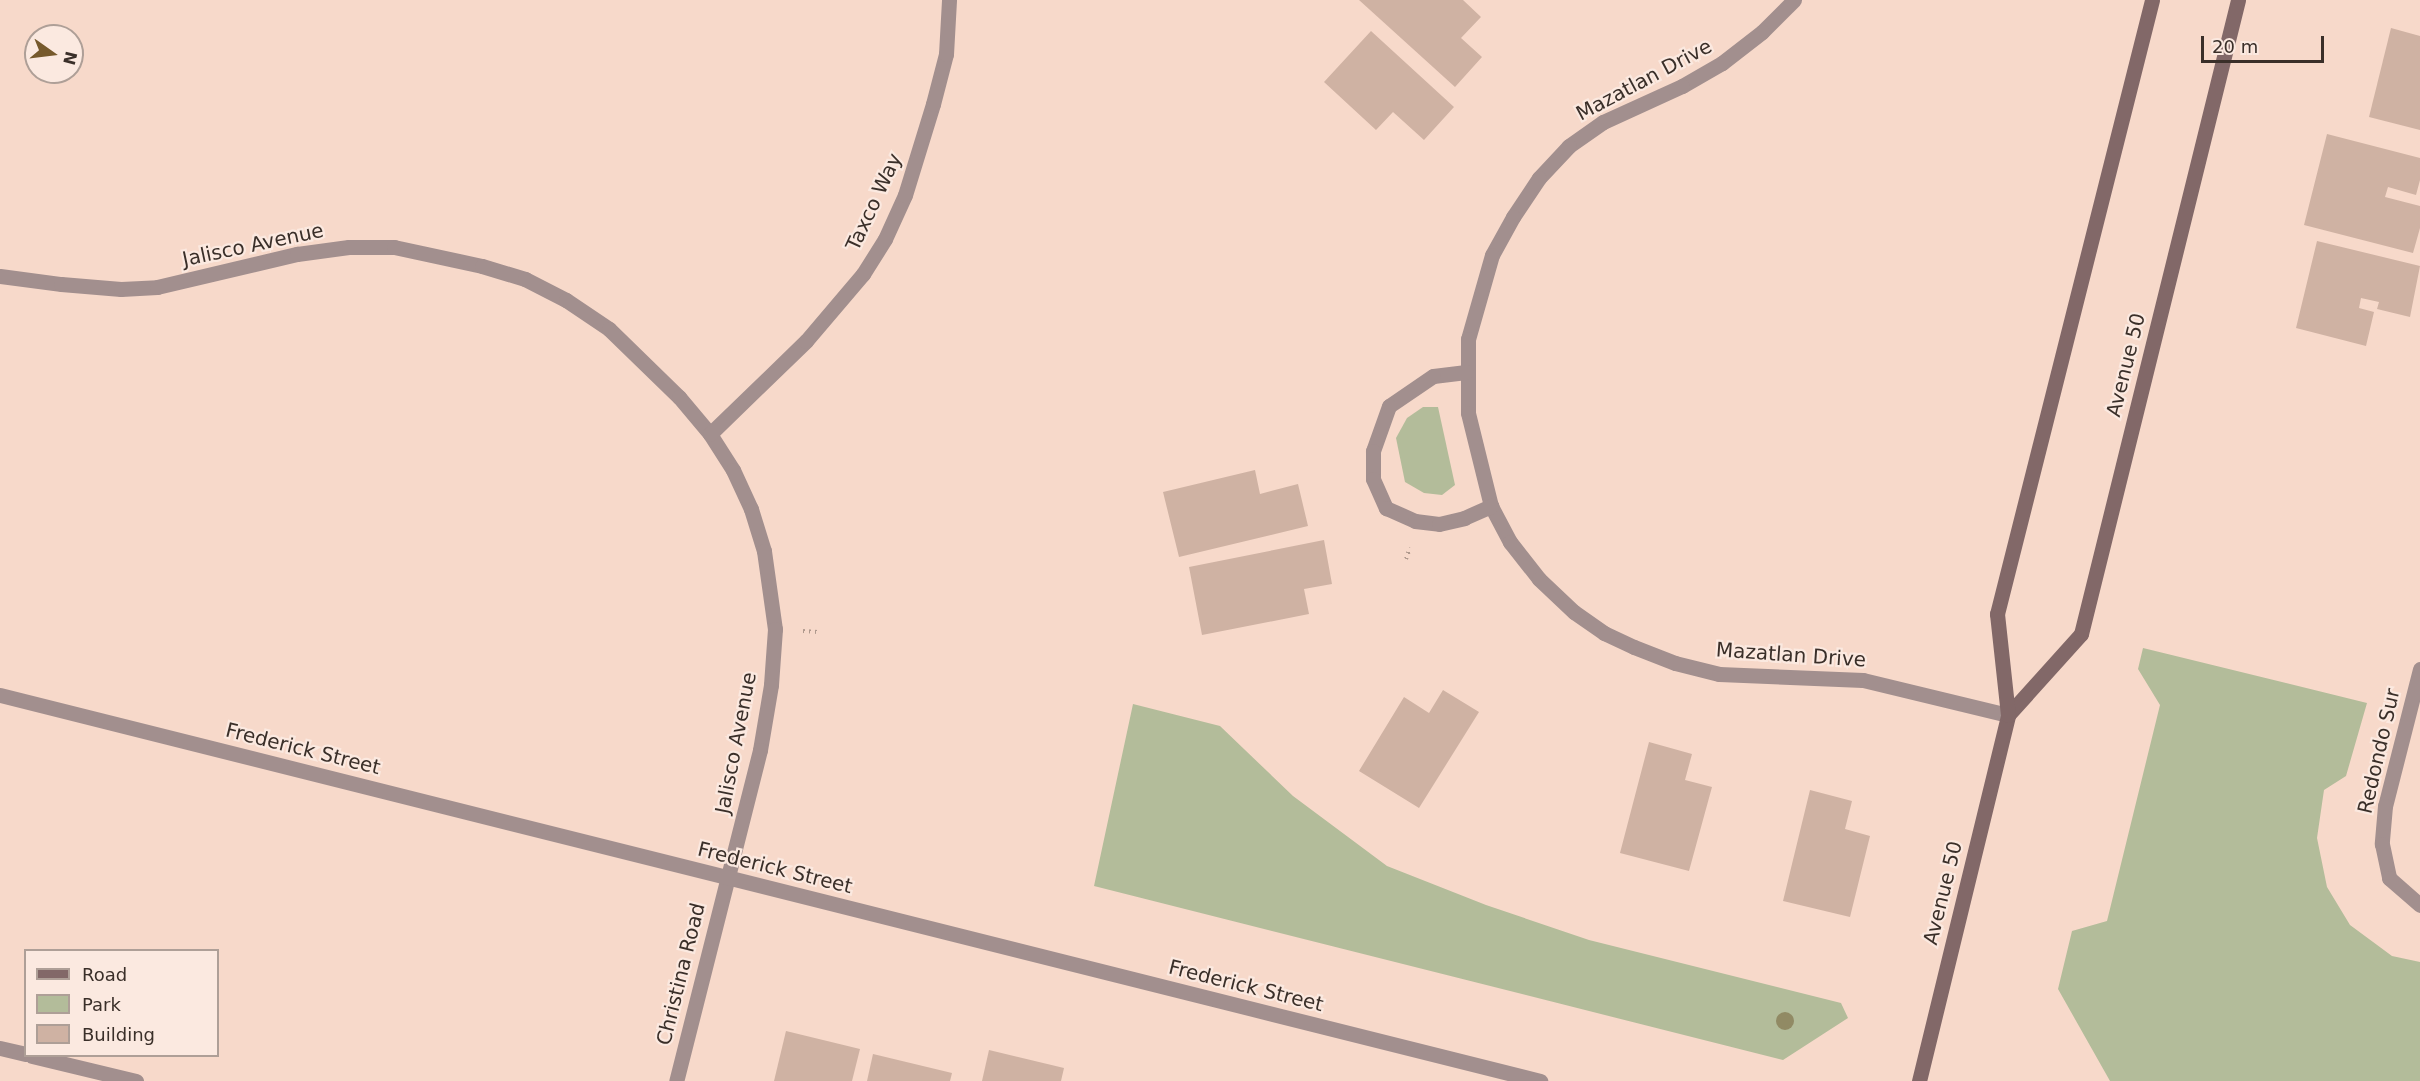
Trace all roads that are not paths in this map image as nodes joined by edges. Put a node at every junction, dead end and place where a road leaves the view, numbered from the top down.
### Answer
1 (949, 0) edge
2 (1794, 0) edge
3 (2152, 0) edge
4 (2238, 0) edge
5 (0, 276) edge
6 (1466, 372) junction
7 (710, 434) junction
8 (1491, 506) junction
9 (2420, 669) edge
10 (0, 694) edge
11 (2008, 715) junction
12 (728, 877) junction
13 (2420, 905) edge
14 (0, 1048) edge
15 (24, 1054) edge
16 (36, 1057) edge
17 (136, 1081) edge
18 (676, 1081) edge
19 (1540, 1081) edge
20 (1919, 1081) edge

1 - 7 street, Taxco Way
2 - 6 street, Mazatlan Drive
3 - 11 main road, Avenue 50
4 - 11 main road, Avenue 50
5 - 7 street, Jalisco Avenue
6 - 8 street, Mazatlan Drive
6 - 8 street
7 - 12 street, Jalisco Avenue
8 - 11 street, Mazatlan Drive
9 - 13 street, Redondo Sur
10 - 12 street, Frederick Street
11 - 20 main road, Avenue 50
12 - 18 street, Christina Road
12 - 19 street, Frederick Street
14 - 15 street
16 - 17 street

